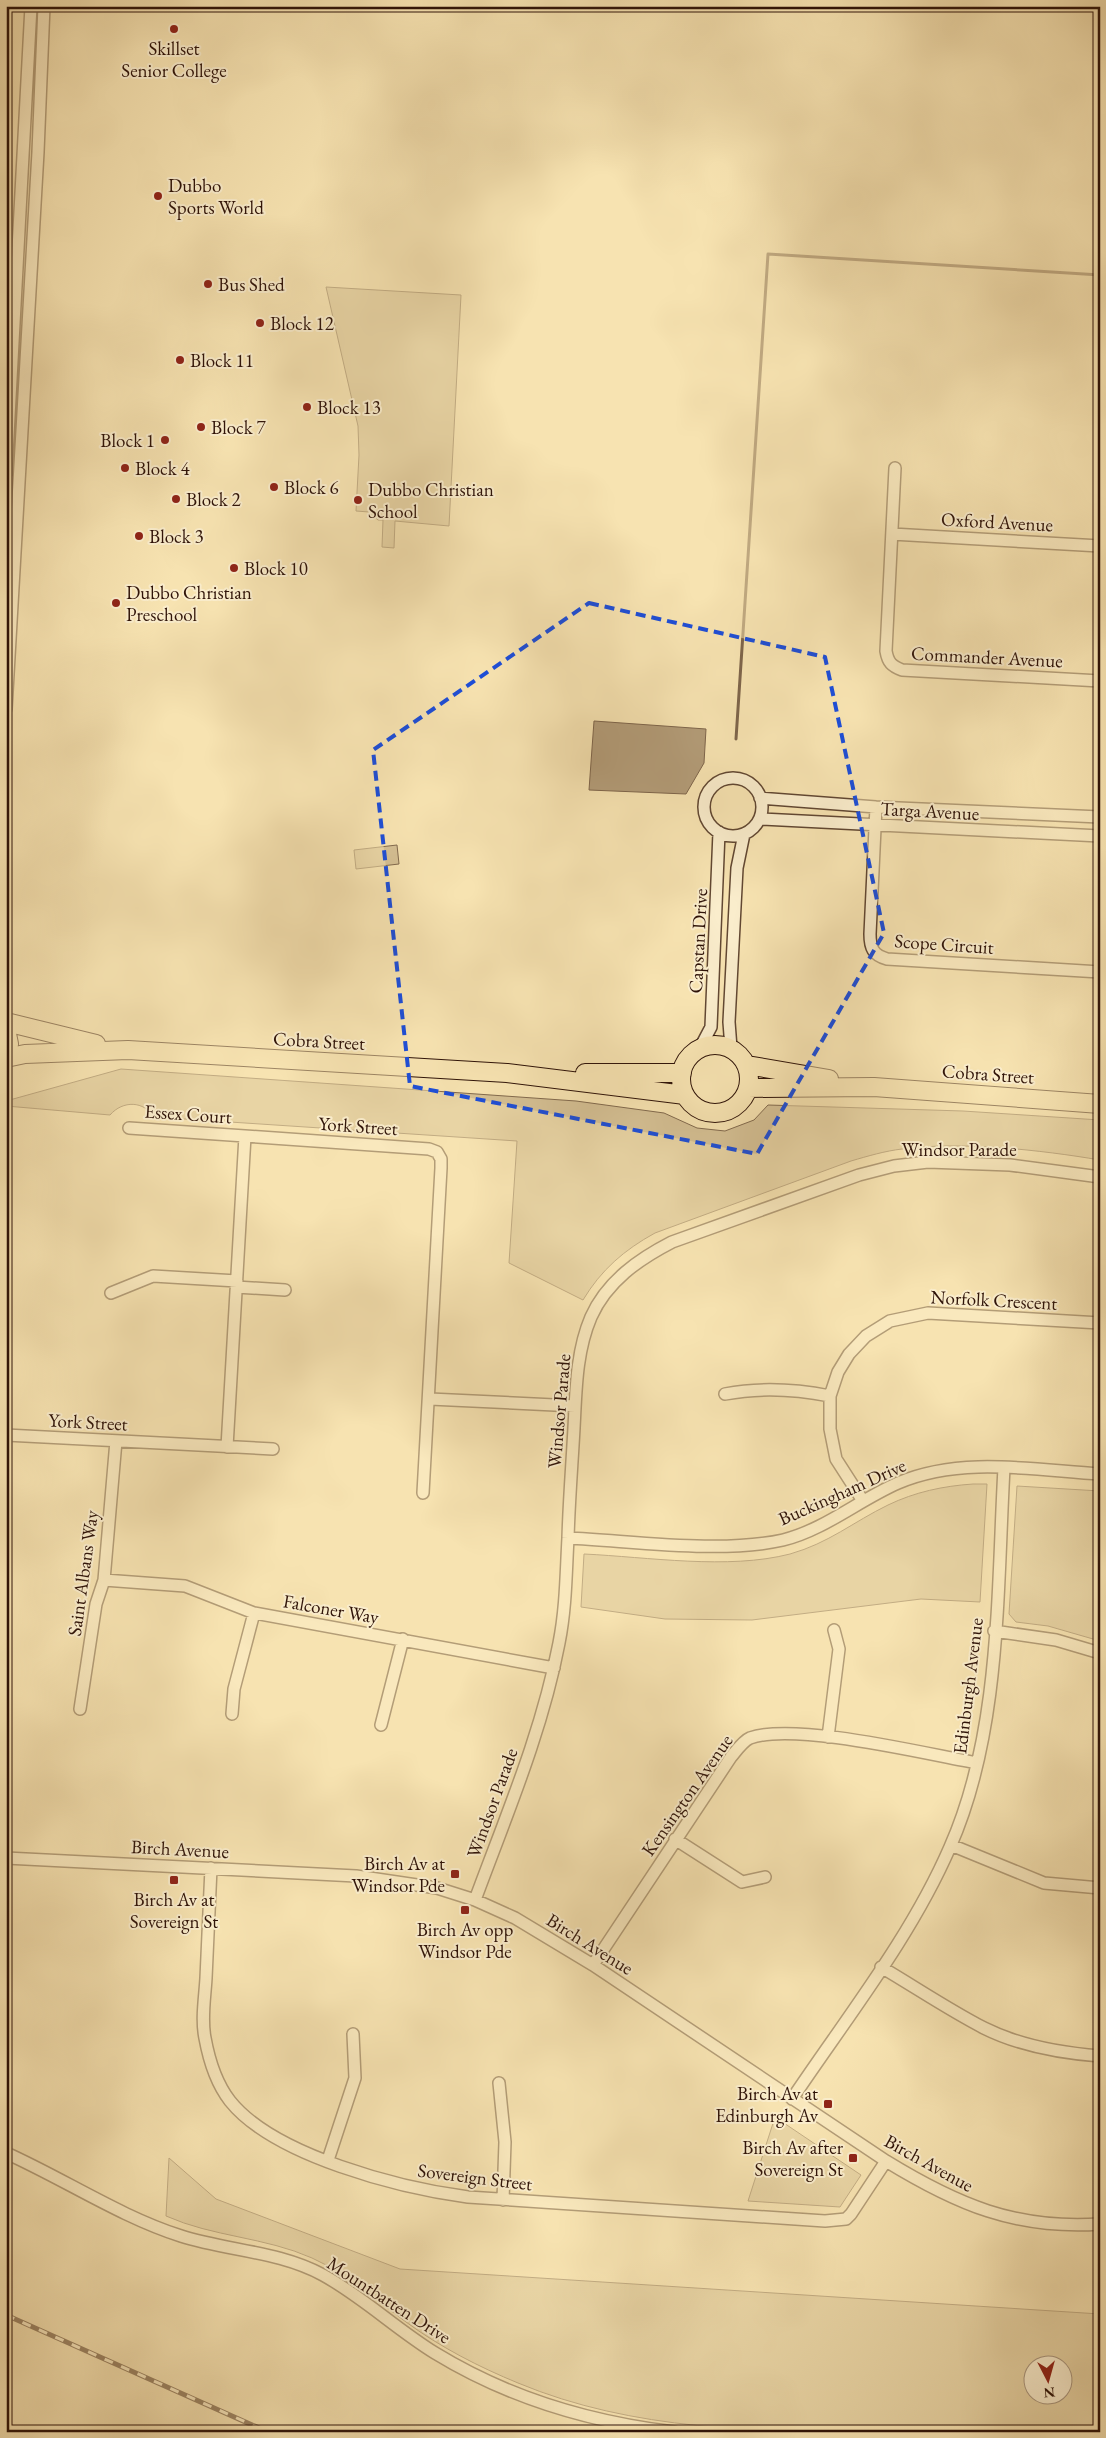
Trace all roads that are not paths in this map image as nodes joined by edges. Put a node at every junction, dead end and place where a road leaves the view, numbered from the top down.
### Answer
1 (31, 6) edge
2 (44, 6) edge
3 (895, 468) dead end
4 (6, 473) edge
5 (892, 534) junction
6 (1100, 546) edge
7 (1100, 681) edge
8 (6, 710) edge
9 (760, 798) junction
10 (876, 807) junction
11 (1100, 818) edge
12 (760, 819) junction
13 (875, 826) junction
14 (719, 832) junction
15 (744, 834) junction
16 (1100, 836) edge
17 (1100, 972) edge
18 (6, 1022) edge
19 (6, 1029) edge
20 (700, 1048) junction
21 (731, 1048) junction
22 (128, 1050) junction
23 (6, 1053) edge
24 (6, 1058) edge
25 (747, 1065) junction
26 (508, 1073) junction
27 (682, 1073) junction
28 (874, 1087) junction
29 (748, 1088) junction
30 (685, 1095) junction
31 (1100, 1104) edge
32 (129, 1128) dead end
33 (245, 1136) junction
34 (1100, 1177) edge
35 (237, 1284) junction
36 (285, 1290) dead end
37 (111, 1293) dead end
38 (1100, 1323) edge
39 (725, 1394) dead end
40 (830, 1396) junction
41 (430, 1399) junction
42 (575, 1406) junction
43 (6, 1435) edge
44 (116, 1441) junction
45 (227, 1447) junction
46 (273, 1449) dead end
47 (1004, 1468) junction
48 (1100, 1474) edge
49 (423, 1492) dead end
50 (863, 1501) junction
51 (568, 1538) junction
52 (104, 1580) junction
53 (254, 1613) junction
54 (834, 1630) dead end
55 (994, 1631) junction
56 (403, 1639) junction
57 (1100, 1653) edge
58 (554, 1668) junction
59 (80, 1709) dead end
60 (232, 1714) dead end
61 (381, 1725) dead end
62 (828, 1737) junction
63 (977, 1763) junction
64 (675, 1839) junction
65 (951, 1845) junction
66 (6, 1858) edge
67 (211, 1868) junction
68 (765, 1877) dead end
69 (1100, 1888) edge
70 (475, 1900) junction
71 (593, 1965) junction
72 (881, 1967) junction
73 (353, 2034) dead end
74 (1100, 2056) edge
75 (499, 2083) dead end
76 (792, 2098) junction
77 (6, 2154) edge
78 (328, 2160) junction
79 (886, 2162) junction
80 (503, 2200) junction
81 (1100, 2224) edge
82 (674, 2432) edge

1 - 4 street
2 - 8 street
3 - 5 street, Commander Avenue
5 - 6 street, Oxford Avenue
5 - 7 street, Commander Avenue
9 - 10 street, Targa Avenue
9 - 12 street
9 - 14 street
10 - 11 street, Targa Avenue
10 - 13 street, Scope Circuit
12 - 13 street, Targa Avenue
12 - 15 street
13 - 16 street, Targa Avenue
13 - 17 street, Scope Circuit
14 - 15 street
14 - 20 street, Capstan Drive
15 - 21 street, Capstan Drive
18 - 22 highway, Cobra Street
19 - 23 highway
20 - 21 highway
20 - 27 highway
21 - 25 highway
22 - 24 highway, Cobra Street
22 - 26 highway, Cobra Street
25 - 28 highway, Cobra Street
25 - 29 highway
26 - 27 highway, Cobra Street
26 - 30 highway, Cobra Street
27 - 30 highway
28 - 29 highway, Cobra Street
28 - 31 highway, Cobra Street
29 - 30 highway
32 - 33 street, Essex Court
33 - 35 street
33 - 41 street, York Street
34 - 42 street, Windsor Parade
35 - 36 street
35 - 37 street
35 - 45 street
38 - 40 street, Norfolk Crescent
39 - 40 street
40 - 50 street, Norfolk Crescent
41 - 42 street
41 - 49 street, York Street
42 - 51 street, Windsor Parade
43 - 44 street, York Street
44 - 45 street, York Street
44 - 52 street, Saint Albans Way
45 - 46 street, York Street
47 - 48 street, Buckingham Drive
47 - 50 street, Buckingham Drive
47 - 55 street, Edinburgh Avenue
50 - 51 street, Buckingham Drive
51 - 58 street, Windsor Parade
52 - 53 street, Falconer Way
52 - 59 street, Saint Albans Way
53 - 56 street, Falconer Way
53 - 60 street
54 - 62 street
55 - 57 street
55 - 63 street, Edinburgh Avenue
56 - 58 street, Falconer Way
56 - 61 street
58 - 70 street, Windsor Parade
62 - 63 street, Kensington Avenue
62 - 64 street, Kensington Avenue
63 - 65 street, Edinburgh Avenue
64 - 68 street
64 - 71 street, Kensington Avenue
65 - 69 street
65 - 72 street, Edinburgh Avenue
66 - 67 street, Birch Avenue
67 - 70 street, Birch Avenue
67 - 78 street, Sovereign Street
70 - 71 street, Birch Avenue
71 - 76 street, Birch Avenue
72 - 74 street
72 - 76 street, Edinburgh Avenue
73 - 78 street
75 - 80 street
76 - 79 street, Birch Avenue
77 - 82 street, Mountbatten Drive
78 - 80 street, Sovereign Street
79 - 80 street, Sovereign Street
79 - 81 street, Birch Avenue

